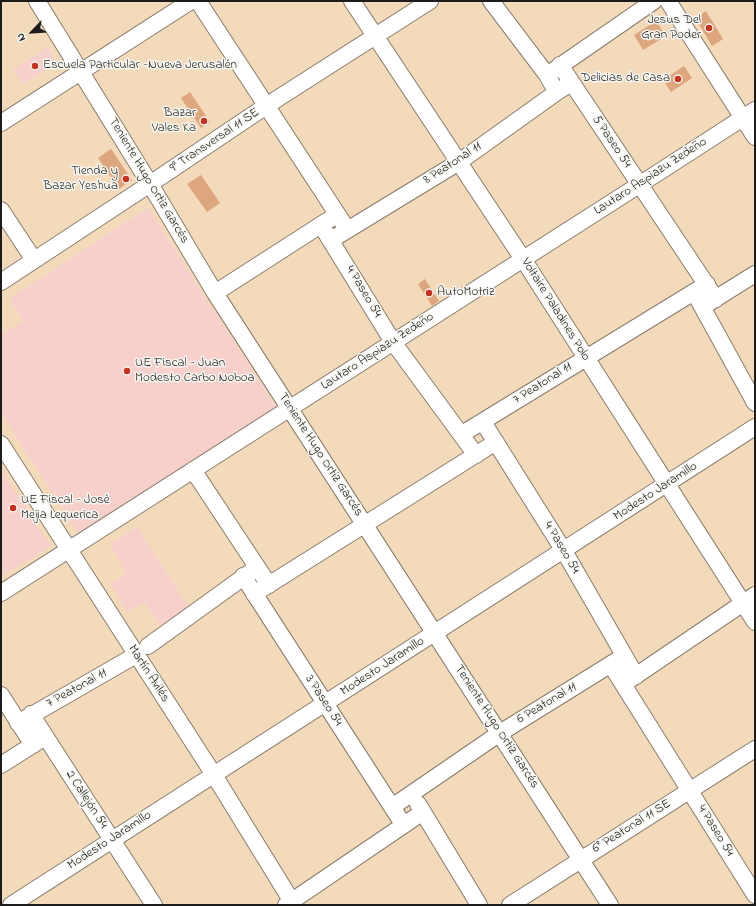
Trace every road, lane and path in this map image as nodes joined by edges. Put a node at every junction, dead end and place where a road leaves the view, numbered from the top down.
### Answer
1 (36, 1) edge
2 (198, 1) edge
3 (352, 1) edge
4 (430, 1) edge
5 (491, 1) edge
6 (654, 1) edge
7 (668, 1) edge
8 (184, 3) edge
9 (375, 37) junction
10 (560, 66) junction
11 (81, 72) junction
12 (547, 75) junction
13 (572, 83) junction
14 (557, 92) junction
15 (266, 106) junction
16 (749, 114) edge
17 (1, 123) edge
18 (755, 137) edge
19 (459, 162) junction
20 (150, 184) junction
21 (639, 186) junction
22 (1, 210) edge
23 (337, 214) junction
24 (321, 225) junction
25 (347, 229) junction
26 (331, 240) junction
27 (523, 259) junction
28 (34, 260) junction
29 (755, 274) edge
30 (1, 282) edge
31 (701, 288) junction
32 (215, 293) junction
33 (710, 303) junction
34 (393, 342) junction
35 (586, 358) junction
36 (755, 403) edge
37 (290, 408) junction
38 (483, 422) junction
39 (755, 428) edge
40 (462, 434) junction
41 (496, 442) junction
42 (1, 444) edge
43 (476, 455) junction
44 (193, 470) junction
45 (667, 485) junction
46 (365, 524) junction
47 (69, 550) junction
48 (564, 551) junction
49 (257, 567) junction
50 (243, 576) junction
51 (269, 585) junction
52 (1, 593) edge
53 (254, 594) junction
54 (749, 599) edge
55 (755, 622) edge
56 (435, 633) junction
57 (142, 651) junction
58 (617, 660) junction
59 (630, 680) junction
60 (1, 695) edge
61 (325, 704) junction
62 (25, 718) junction
63 (500, 733) junction
64 (39, 741) junction
65 (755, 749) edge
66 (1, 765) edge
67 (214, 775) junction
68 (690, 791) junction
69 (412, 794) junction
70 (392, 807) junction
71 (423, 812) junction
72 (403, 824) junction
73 (112, 840) junction
74 (581, 859) junction
75 (755, 894) edge
76 (291, 904) edge
77 (11, 905) edge
78 (154, 905) edge
79 (479, 905) edge
80 (510, 905) edge
81 (610, 905) edge

1 - 11 street, Teniente Hugo Ortiz Garcés
2 - 15 street
3 - 9 street, Voltaire Paladines Polo
4 - 9 street, 9° Transversal 11 SE
5 - 12 street
6 - 10 street
7 - 16 street
8 - 11 street
9 - 15 street, 9° Transversal 11 SE
9 - 19 street, Voltaire Paladines Polo
10 - 12 street
10 - 13 street, 5 Paseo 54
11 - 17 street
11 - 20 street, Teniente Hugo Ortiz Garcés
12 - 14 street
13 - 14 street, 8 Peatonal 11
13 - 21 street, 5 Paseo 54
14 - 19 street, 8 Peatonal 11
15 - 20 street, 9° Transversal 11 SE
15 - 23 street
16 - 18 street
16 - 21 street, Lautaro Aspiazu Zedeño
19 - 25 street, 8 Peatonal 11
19 - 27 street, Voltaire Paladines Polo
20 - 28 street, 9° Transversal 11 SE
20 - 32 street, Teniente Hugo Ortiz Garcés
21 - 27 street, Lautaro Aspiazu Zedeño
21 - 31 street, 5 Paseo 54
22 - 28 street
23 - 24 street
23 - 25 street
24 - 26 street, 4 Paseo 54
24 - 32 street
25 - 26 street, 8 Peatonal 11
26 - 34 street, 4 Paseo 54
27 - 34 street, Lautaro Aspiazu Zedeño
27 - 35 street, Voltaire Paladines Polo
28 - 30 street, 9° Transversal 11 SE
29 - 33 street
31 - 33 street, 5 Paseo 54
31 - 35 street, 7 Peatonal 11
32 - 37 street, Teniente Hugo Ortiz Garcés
33 - 36 street, 5 Paseo 54
34 - 37 street, Lautaro Aspiazu Zedeño
34 - 40 street, 4 Paseo 54
35 - 38 street, 7 Peatonal 11
35 - 45 street, Voltaire Paladines Polo
37 - 44 street, Lautaro Aspiazu Zedeño
37 - 46 street, Teniente Hugo Ortiz Garcés
38 - 40 street, 7 Peatonal 11
38 - 41 street, 4 Paseo 54
39 - 45 street, Modesto Jaramillo
40 - 43 street, 4 Paseo 54
41 - 43 street
41 - 48 street, 4 Paseo 54
42 - 47 street, Martín Avilés
43 - 46 street
44 - 47 street, Lautaro Aspiazu Zedeño
44 - 49 street
45 - 48 street, Modesto Jaramillo
45 - 54 street, Voltaire Paladines Polo
46 - 51 street
46 - 56 street, Teniente Hugo Ortiz Garcés
47 - 52 street, Lautaro Aspiazu Zedeño
47 - 57 street, Martín Avilés
48 - 56 street, Modesto Jaramillo
48 - 58 street, 4 Paseo 54
49 - 50 street, 7 Peatonal 11
49 - 51 street
50 - 53 street, 3 Paseo 54
50 - 57 street, 7 Peatonal 11
51 - 53 street
53 - 61 street, 3 Paseo 54
54 - 55 street, Voltaire Paladines Polo
54 - 59 street
56 - 61 street, Modesto Jaramillo
56 - 63 street, Teniente Hugo Ortiz Garcés
57 - 62 street, 7 Peatonal 11
57 - 67 street, Martín Avilés
58 - 59 street, 4 Paseo 54
58 - 63 street, 6 Peatonal 11
59 - 68 street, 4 Paseo 54
60 - 62 street, 2 Callejón 54
61 - 67 street, Modesto Jaramillo
61 - 70 street, 3 Paseo 54
62 - 64 street, 2 Callejón 54
63 - 69 street, 6 Peatonal 11
63 - 74 street, Teniente Hugo Ortiz Garcés
64 - 66 street
64 - 73 street, 2 Callejón 54
65 - 68 street, 6° Peatonal 11 SE
67 - 73 street, Modesto Jaramillo
67 - 76 street, Martín Avilés
68 - 74 street, 6° Peatonal 11 SE
68 - 75 street, 4 Paseo 54
69 - 70 street, 6 Peatonal 11
69 - 71 street
70 - 72 street, 3 Paseo 54
71 - 72 street
71 - 79 street
72 - 76 street
73 - 77 street, Modesto Jaramillo
73 - 78 street, 2 Callejón 54
74 - 80 street, 6° Peatonal 11 SE
74 - 81 street, Teniente Hugo Ortiz Garcés

